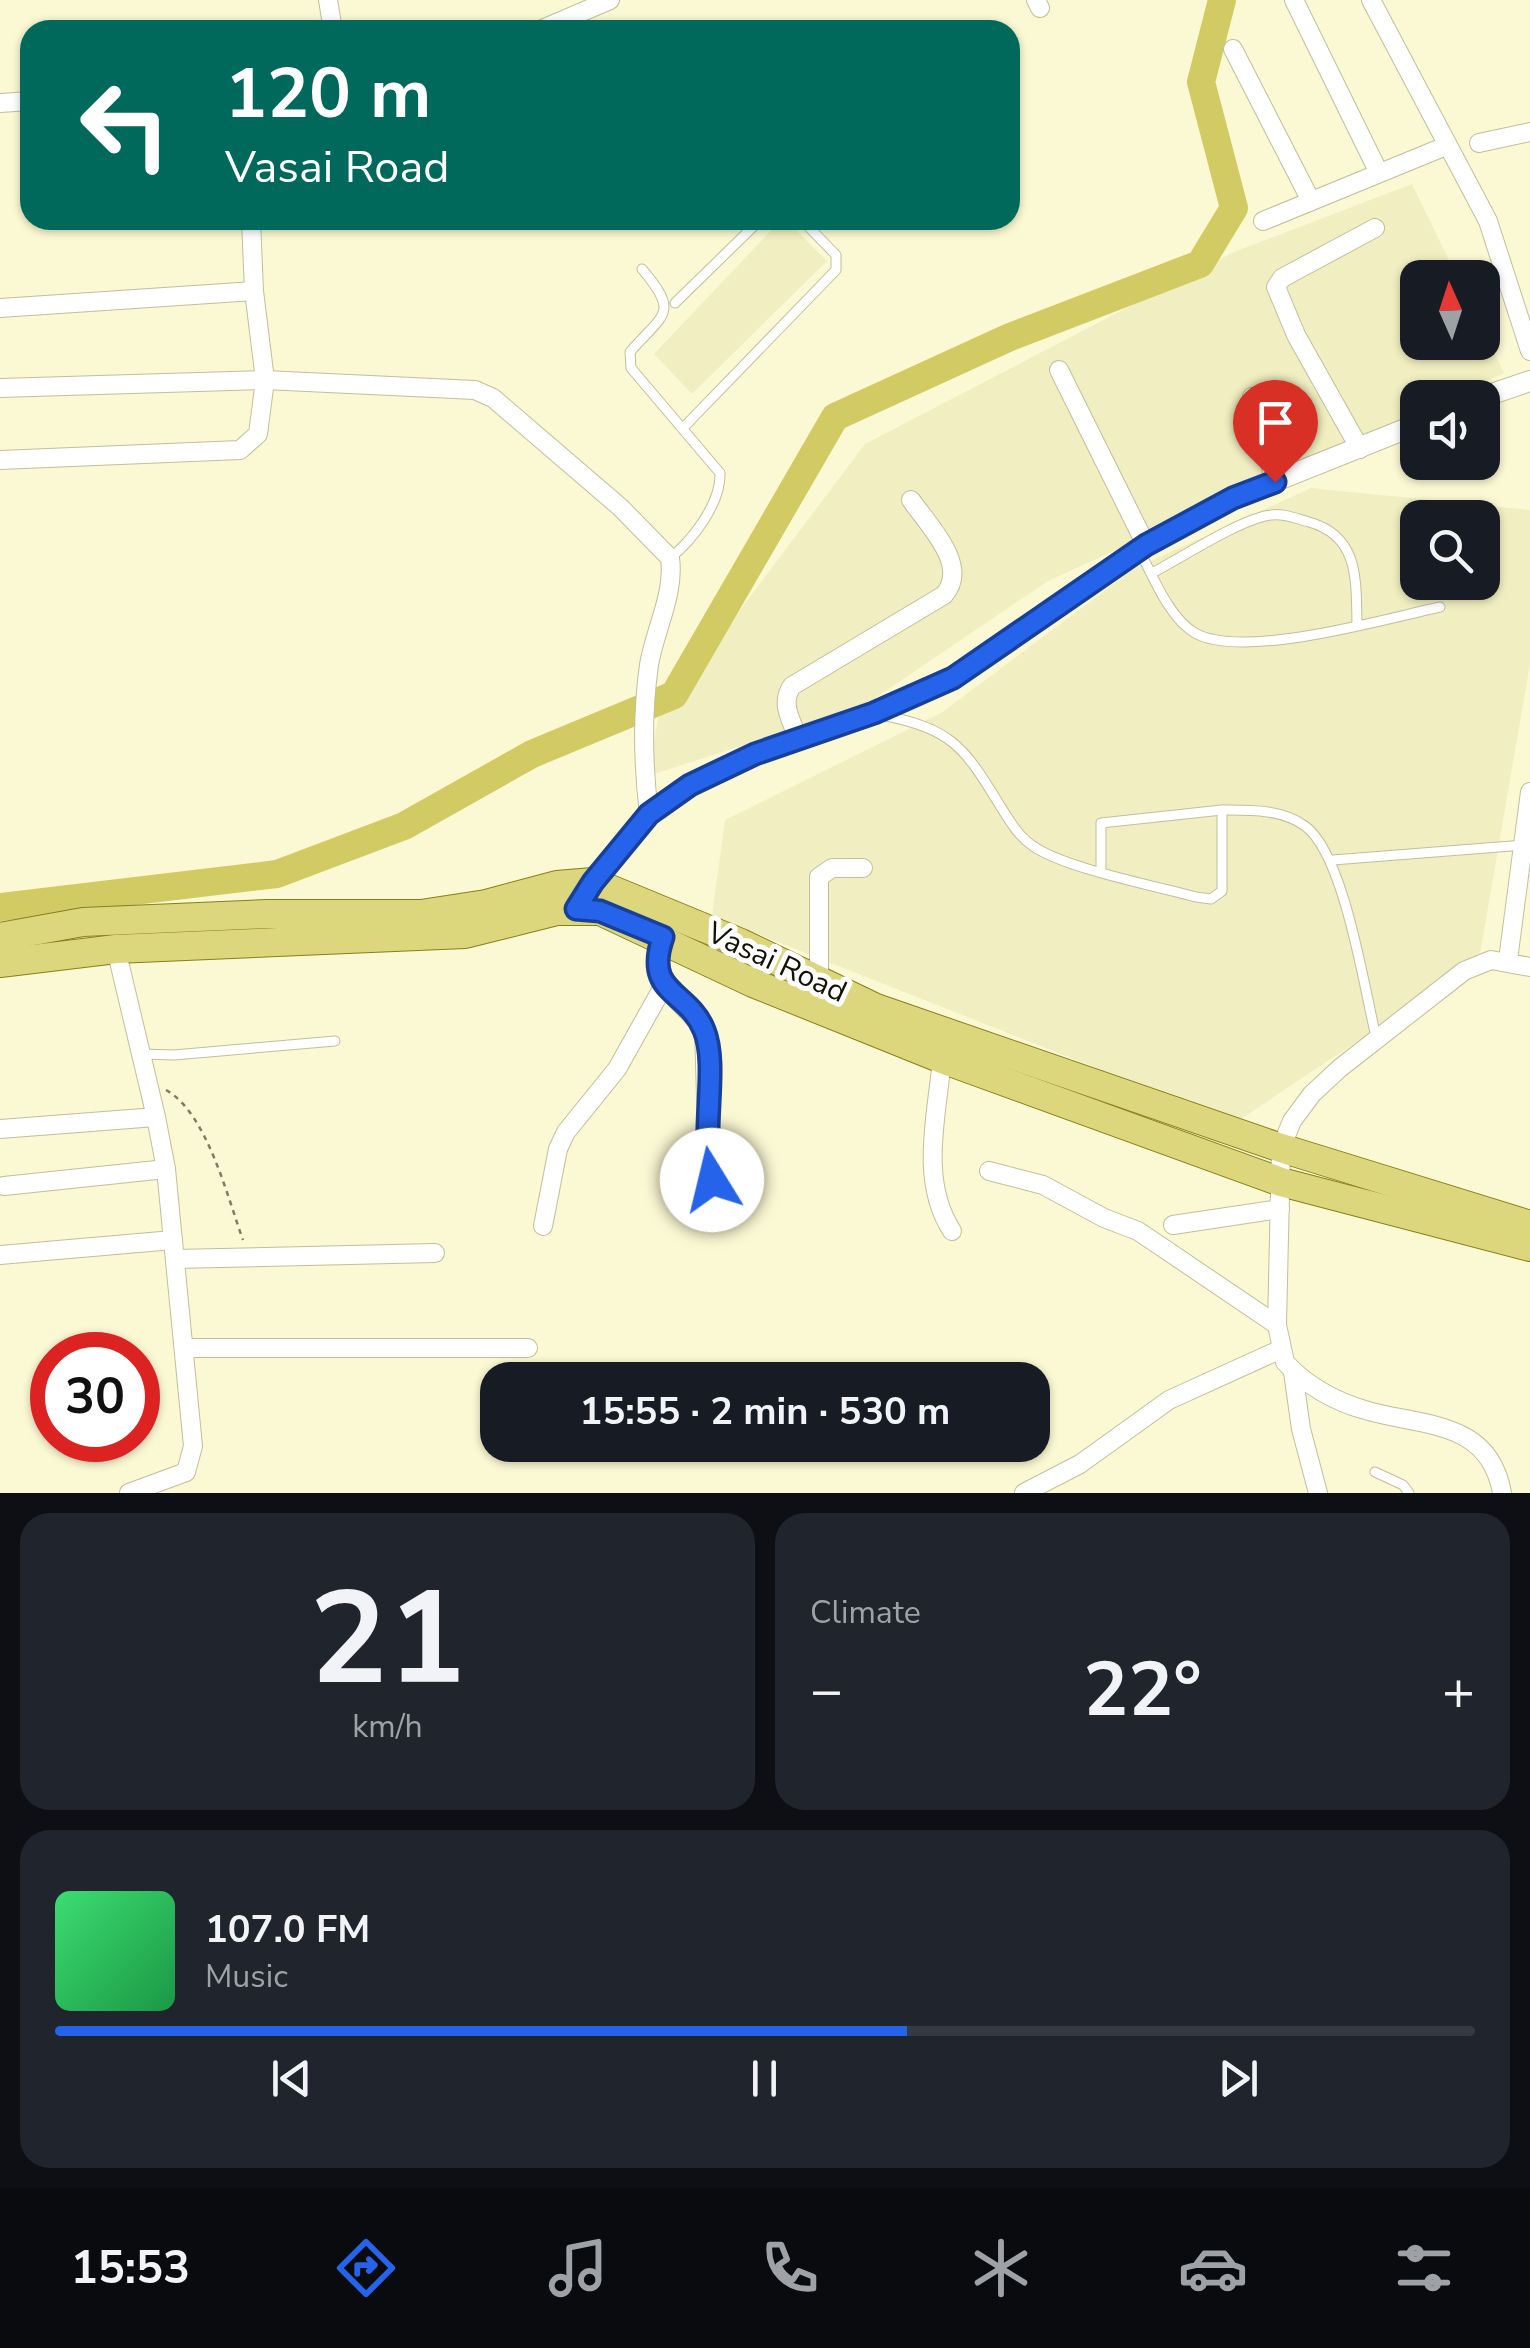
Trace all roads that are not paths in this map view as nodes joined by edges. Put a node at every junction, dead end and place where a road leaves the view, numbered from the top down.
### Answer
1 (610, 0) edge
2 (1294, 0) edge
3 (1371, 0) edge
4 (563, 20) edge
5 (1233, 49) dead end
6 (1530, 132) edge
7 (1479, 143) dead end
8 (1446, 146) junction
9 (1379, 173) junction
10 (1311, 201) junction
11 (1262, 221) dead end
12 (1374, 228) dead end
13 (251, 230) edge
14 (750, 230) edge
15 (812, 230) edge
16 (642, 269) dead end
17 (254, 291) junction
18 (675, 303) dead end
19 (0, 308) edge
20 (1530, 351) edge
21 (1059, 370) dead end
22 (265, 380) junction
23 (1530, 382) edge
24 (0, 388) edge
25 (1500, 392) edge
26 (1252, 397) dead end
27 (683, 428) junction
28 (1400, 432) edge
29 (1360, 449) junction
30 (0, 460) edge
31 (1275, 482) junction
32 (912, 500) dead end
33 (1142, 548) junction
34 (670, 558) junction
35 (1152, 573) junction
36 (1440, 608) dead end
37 (1357, 624) junction
38 (874, 713) junction
39 (798, 738) junction
40 (1530, 792) edge
41 (1222, 810) junction
42 (649, 814) junction
43 (1524, 846) junction
44 (1332, 860) junction
45 (863, 868) dead end
46 (1100, 870) junction
47 (593, 882) junction
48 (576, 909) junction
49 (663, 937) junction
50 (0, 938) edge
51 (116, 949) junction
52 (1508, 960) junction
53 (0, 963) edge
54 (1530, 967) edge
55 (820, 983) junction
56 (663, 987) junction
57 (1377, 1039) junction
58 (335, 1041) dead end
59 (142, 1054) junction
60 (942, 1059) junction
61 (156, 1117) junction
62 (0, 1129) edge
63 (1281, 1148) junction
64 (166, 1170) junction
65 (989, 1172) dead end
66 (4, 1186) dead end
67 (721, 1191) dead end
68 (1280, 1195) junction
69 (1530, 1224) edge
70 (1173, 1225) dead end
71 (543, 1226) dead end
72 (952, 1231) dead end
73 (1530, 1247) edge
74 (174, 1249) junction
75 (435, 1253) dead end
76 (0, 1255) edge
77 (1277, 1325) junction
78 (184, 1348) junction
79 (528, 1348) dead end
80 (1279, 1350) junction
81 (1294, 1372) junction
82 (1375, 1472) dead end
83 (129, 1493) edge
84 (1024, 1493) edge
85 (1318, 1493) edge
86 (1409, 1493) edge
87 (1502, 1493) edge

1 - 4 street
2 - 9 street
3 - 8 street
5 - 10 street
6 - 7 street
8 - 9 street
8 - 20 street
9 - 10 street
10 - 11 street
12 - 29 street
13 - 17 street
14 - 18 lane
15 - 27 lane
16 - 27 lane
17 - 19 street
17 - 22 street
21 - 33 street
22 - 24 street
22 - 30 street
22 - 34 street
23 - 25 street
26 - 31 street
27 - 34 lane
28 - 29 street
29 - 31 street
31 - 33 street
32 - 39 street
33 - 35 lane
33 - 38 street
34 - 42 street
35 - 37 lane
35 - 37 lane
36 - 37 lane
38 - 39 street
38 - 46 lane
39 - 42 street
40 - 43 street
41 - 44 lane
41 - 46 lane
41 - 46 lane
42 - 47 street
43 - 44 lane
43 - 52 street
44 - 57 lane
45 - 55 street
47 - 48 street
47 - 50 main road, Vasai Road
47 - 55 main road, Vasai Road
48 - 49 main road, Vasai Road
48 - 51 main road, Vasai Road
49 - 56 street
49 - 60 main road, Vasai Road
51 - 53 main road, Vasai Road
51 - 59 street
52 - 54 street
52 - 57 street
55 - 63 main road, Vasai Road
56 - 67 street
56 - 71 street
57 - 63 street
58 - 59 lane
59 - 61 street
60 - 68 main road, Vasai Road
60 - 72 street
61 - 62 street
61 - 64 street
63 - 68 street
63 - 69 main road, Vasai Road
64 - 66 street
64 - 74 street
65 - 77 street
68 - 70 street
68 - 73 main road, Vasai Road
68 - 77 street
74 - 75 street
74 - 76 street
74 - 78 street
77 - 80 street
78 - 79 street
78 - 83 street
80 - 81 street
80 - 84 street
81 - 85 street
81 - 87 street
82 - 86 lane

